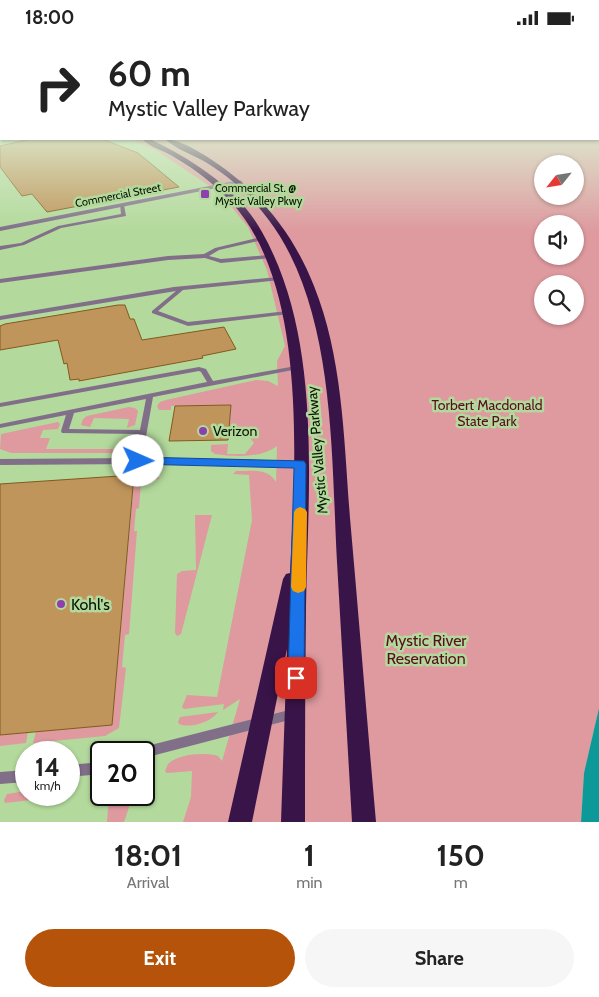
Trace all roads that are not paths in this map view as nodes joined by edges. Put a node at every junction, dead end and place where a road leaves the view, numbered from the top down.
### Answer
1 (180, 158) edge
2 (205, 158) edge
3 (240, 182) junction
4 (220, 186) junction
5 (122, 205) junction
6 (0, 229) edge
7 (261, 239) junction
8 (0, 248) edge
9 (205, 256) junction
10 (269, 257) junction
11 (278, 279) junction
12 (0, 281) edge
13 (181, 289) junction
14 (287, 313) junction
15 (0, 318) edge
16 (296, 368) junction
17 (211, 383) junction
18 (150, 396) junction
19 (0, 405) edge
20 (71, 412) junction
21 (0, 426) edge
22 (144, 432) junction
23 (138, 461) junction
24 (0, 462) edge
25 (300, 464) junction
26 (300, 544) junction
27 (295, 714) junction
28 (261, 723) junction
29 (155, 750) edge
30 (15, 777) edge
31 (0, 779) edge
32 (240, 822) edge
33 (294, 822) edge
34 (364, 822) edge

1 - 4 highway, Mystic Valley Parkway
2 - 3 highway, Mystic Valley Parkway
3 - 4 street, Commercial Street
3 - 34 highway, Mystic Valley Parkway
4 - 5 street, Commercial Street
4 - 7 highway, Mystic Valley Parkway
5 - 6 street, Commercial Street
5 - 8 lane
7 - 9 lane
7 - 10 highway, Mystic Valley Parkway
9 - 10 lane
9 - 12 lane
10 - 11 highway, Mystic Valley Parkway
11 - 13 lane
11 - 14 highway, Mystic Valley Parkway
13 - 14 lane
13 - 15 lane
14 - 16 highway, Mystic Valley Parkway
16 - 17 lane
16 - 25 highway, Mystic Valley Parkway
17 - 18 lane
17 - 19 lane
18 - 20 lane
18 - 22 lane
20 - 21 lane
20 - 22 lane
22 - 23 lane
23 - 24 lane
23 - 25 lane
25 - 26 highway, Mystic Valley Parkway
26 - 27 highway, Mystic Valley Parkway
26 - 28 highway
27 - 28 lane
27 - 33 highway, Mystic Valley Parkway
28 - 29 lane
28 - 32 highway
30 - 31 lane

